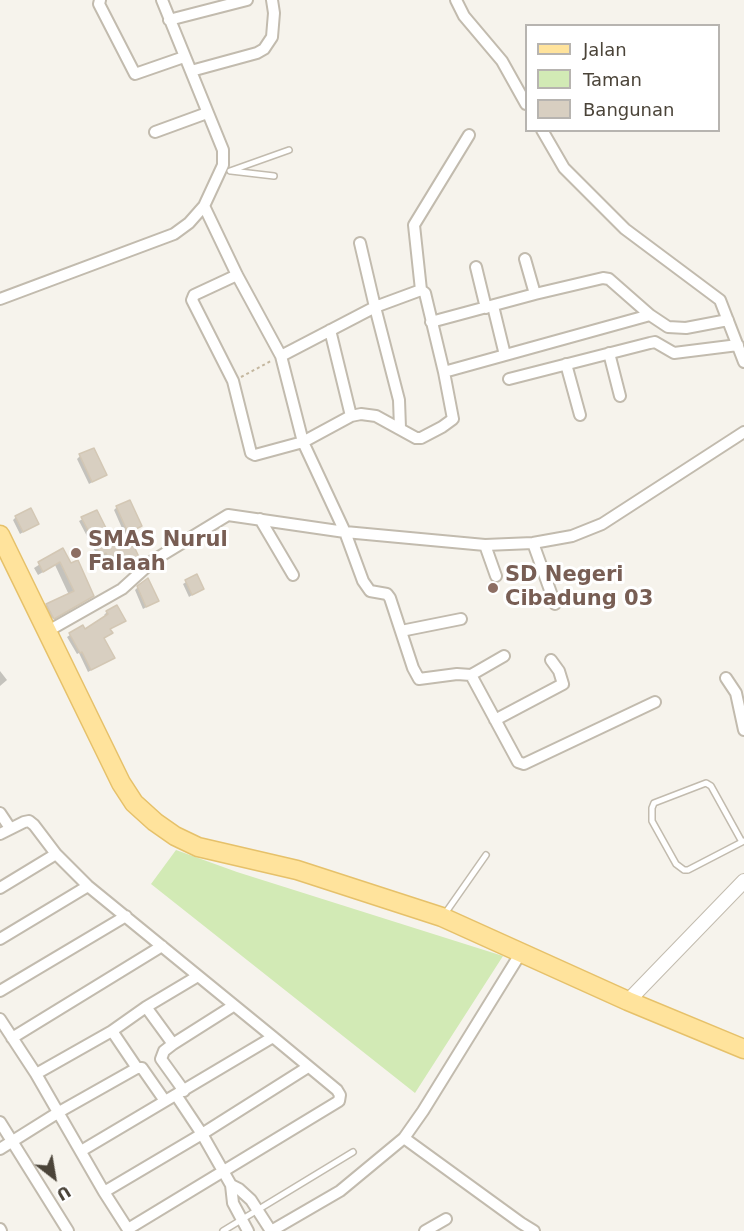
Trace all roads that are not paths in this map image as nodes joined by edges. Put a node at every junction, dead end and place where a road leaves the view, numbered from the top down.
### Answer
1 (99, 0) edge
2 (162, 0) edge
3 (247, 0) edge
4 (272, 0) edge
5 (456, 0) edge
6 (170, 20) junction
7 (184, 57) junction
8 (191, 71) junction
9 (525, 102) edge
10 (207, 112) junction
11 (155, 132) dead end
12 (543, 132) edge
13 (470, 135) dead end
14 (289, 150) dead end
15 (225, 171) junction
16 (274, 176) dead end
17 (204, 206) junction
18 (360, 243) dead end
19 (525, 259) dead end
20 (476, 267) dead end
21 (237, 275) junction
22 (421, 290) junction
23 (535, 294) junction
24 (0, 299) edge
25 (375, 307) junction
26 (490, 307) junction
27 (650, 315) junction
28 (728, 320) junction
29 (432, 322) junction
30 (330, 330) junction
31 (738, 345) junction
32 (609, 353) junction
33 (505, 355) junction
34 (281, 356) junction
35 (744, 362) edge
36 (566, 364) junction
37 (444, 372) junction
38 (509, 379) dead end
39 (620, 396) dead end
40 (580, 415) dead end
41 (351, 416) junction
42 (400, 429) junction
43 (744, 432) edge
44 (303, 442) junction
45 (260, 519) junction
46 (345, 532) junction
47 (0, 535) edge
48 (533, 543) junction
49 (486, 545) junction
50 (4, 555) edge
51 (292, 575) dead end
52 (496, 576) dead end
53 (555, 604) dead end
54 (461, 620) dead end
55 (48, 631) junction
56 (402, 631) junction
57 (504, 656) dead end
58 (551, 660) dead end
59 (471, 675) junction
60 (726, 678) dead end
61 (655, 702) dead end
62 (495, 720) junction
63 (744, 730) edge
64 (0, 813) edge
65 (5, 831) edge
66 (743, 841) edge
67 (56, 854) junction
68 (486, 855) dead end
69 (744, 881) edge
70 (88, 886) junction
71 (0, 888) edge
72 (126, 916) junction
73 (442, 917) junction
74 (0, 939) edge
75 (162, 946) junction
76 (522, 951) junction
77 (198, 976) junction
78 (0, 991) edge
79 (628, 1001) junction
80 (233, 1006) junction
81 (146, 1007) junction
82 (0, 1019) edge
83 (112, 1031) junction
84 (273, 1037) junction
85 (12, 1038) junction
86 (173, 1044) junction
87 (744, 1049) edge
88 (308, 1067) junction
89 (137, 1068) junction
90 (36, 1074) junction
91 (180, 1093) junction
92 (165, 1101) junction
93 (58, 1113) junction
94 (0, 1122) edge
95 (408, 1133) junction
96 (202, 1134) junction
97 (13, 1142) junction
98 (0, 1149) edge
99 (81, 1151) junction
100 (353, 1152) dead end
101 (223, 1172) junction
102 (231, 1185) junction
103 (104, 1192) junction
104 (258, 1210) junction
105 (446, 1219) dead end
106 (241, 1220) junction
107 (129, 1230) edge
108 (68, 1231) edge
109 (223, 1231) edge
110 (248, 1231) edge
111 (271, 1231) edge
112 (425, 1231) edge
113 (534, 1231) edge

1 - 7 street
2 - 6 street
3 - 6 street
4 - 8 street
5 - 9 street
6 - 7 street
7 - 8 street
8 - 10 street
10 - 11 street
10 - 15 street
12 - 28 street
13 - 22 street
14 - 15 lane
15 - 16 lane
15 - 17 street
17 - 21 street
17 - 24 street
18 - 25 street
19 - 23 street
20 - 26 street
21 - 34 street
21 - 44 street
22 - 25 street
22 - 29 street
23 - 26 street
23 - 27 street
25 - 30 street
25 - 42 street
26 - 29 street
26 - 33 street
27 - 28 street
27 - 33 street
28 - 31 street
29 - 37 street
30 - 34 street
30 - 41 street
31 - 32 street
31 - 35 street
32 - 36 street
32 - 39 street
33 - 37 street
34 - 44 street
36 - 38 street
36 - 40 street
37 - 42 street
41 - 42 street
41 - 44 street
43 - 48 street
44 - 46 street
45 - 46 street
45 - 51 street
45 - 55 street
46 - 49 street
46 - 56 street
47 - 50 main road
48 - 49 street
48 - 53 street
49 - 52 street
50 - 55 main road
54 - 56 street
55 - 73 main road
56 - 59 street
57 - 59 street
58 - 62 street
59 - 62 street
60 - 63 street
61 - 62 street
64 - 65 street
65 - 67 street
66 - 66 lane
67 - 70 street
67 - 71 street
68 - 73 lane
69 - 79 street
70 - 72 street
70 - 74 street
72 - 75 street
72 - 78 street
73 - 76 main road
75 - 77 street
75 - 85 street
76 - 79 main road
76 - 95 street
77 - 80 street
77 - 81 street
79 - 87 main road
80 - 84 street
80 - 86 street
81 - 83 street
81 - 86 street
82 - 85 street
83 - 89 street
83 - 90 street
84 - 88 street
84 - 91 street
85 - 90 street
86 - 91 street
88 - 96 street
88 - 101 street
89 - 92 street
89 - 93 street
90 - 93 street
91 - 92 street
91 - 96 street
92 - 99 street
93 - 97 street
93 - 99 street
94 - 97 street
95 - 111 street
95 - 113 street
96 - 101 street
96 - 103 street
97 - 98 street
97 - 108 street
99 - 103 street
100 - 104 lane
101 - 102 street
101 - 107 street
102 - 104 street
102 - 106 street
103 - 107 street
104 - 106 lane
104 - 111 street
105 - 112 street
106 - 109 lane
106 - 110 street

